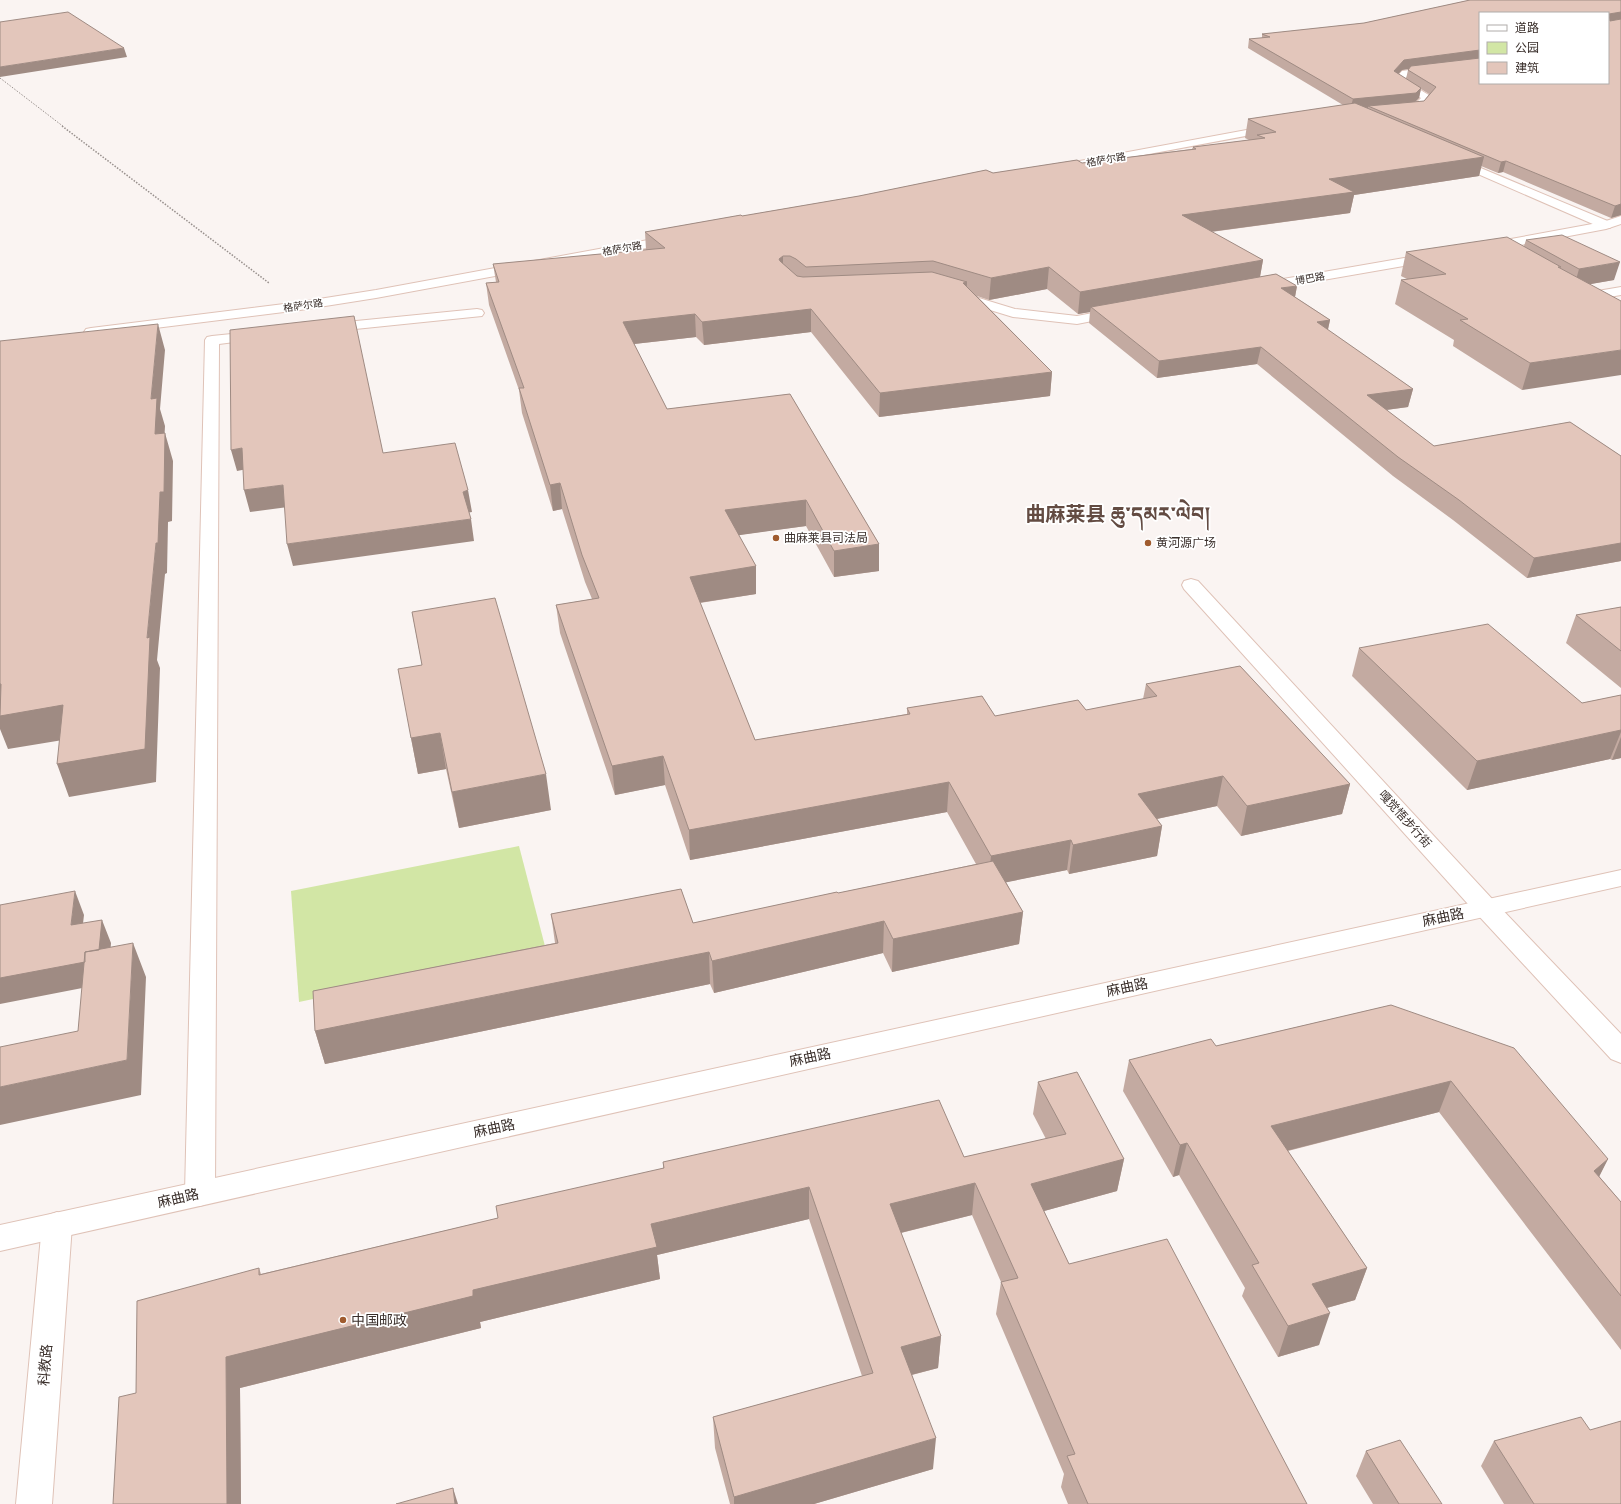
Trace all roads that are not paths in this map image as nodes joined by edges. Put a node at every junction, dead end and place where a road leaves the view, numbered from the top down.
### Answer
1 (1479, 63) edge
2 (1386, 111) edge
3 (1286, 126) edge
4 (1441, 154) edge
5 (1043, 171) edge
6 (1621, 220) edge
7 (1606, 225) junction
8 (690, 236) edge
9 (1489, 247) junction
10 (1473, 250) edge
11 (1442, 255) edge
12 (1508, 258) edge
13 (1248, 289) edge
14 (1567, 291) edge
15 (1621, 291) edge
16 (947, 292) edge
17 (1580, 298) junction
18 (1131, 310) edge
19 (1601, 310) edge
20 (477, 313) dead end
21 (306, 330) edge
22 (79, 333) edge
23 (275, 334) edge
24 (1191, 585) dead end
25 (1621, 878) edge
26 (1486, 908) junction
27 (1621, 1052) edge
28 (200, 1193) junction
29 (57, 1225) junction
30 (0, 1238) edge
31 (34, 1504) edge

1 - 2 street
3 - 5 street, 格萨尔路
4 - 7 street
6 - 7 street
7 - 9 street
8 - 22 street, 格萨尔路
9 - 10 street
9 - 12 street
11 - 13 street, 博巴路
14 - 17 street
15 - 17 street
16 - 18 street
17 - 19 street
20 - 21 street
23 - 28 street
24 - 26 street, 嘎觉悟步行街
25 - 26 street, 麻曲路
26 - 27 street, 嘎觉悟步行街
26 - 28 street, 麻曲路
28 - 29 street, 麻曲路
29 - 30 street, 麻曲路
29 - 31 street, 科教路

